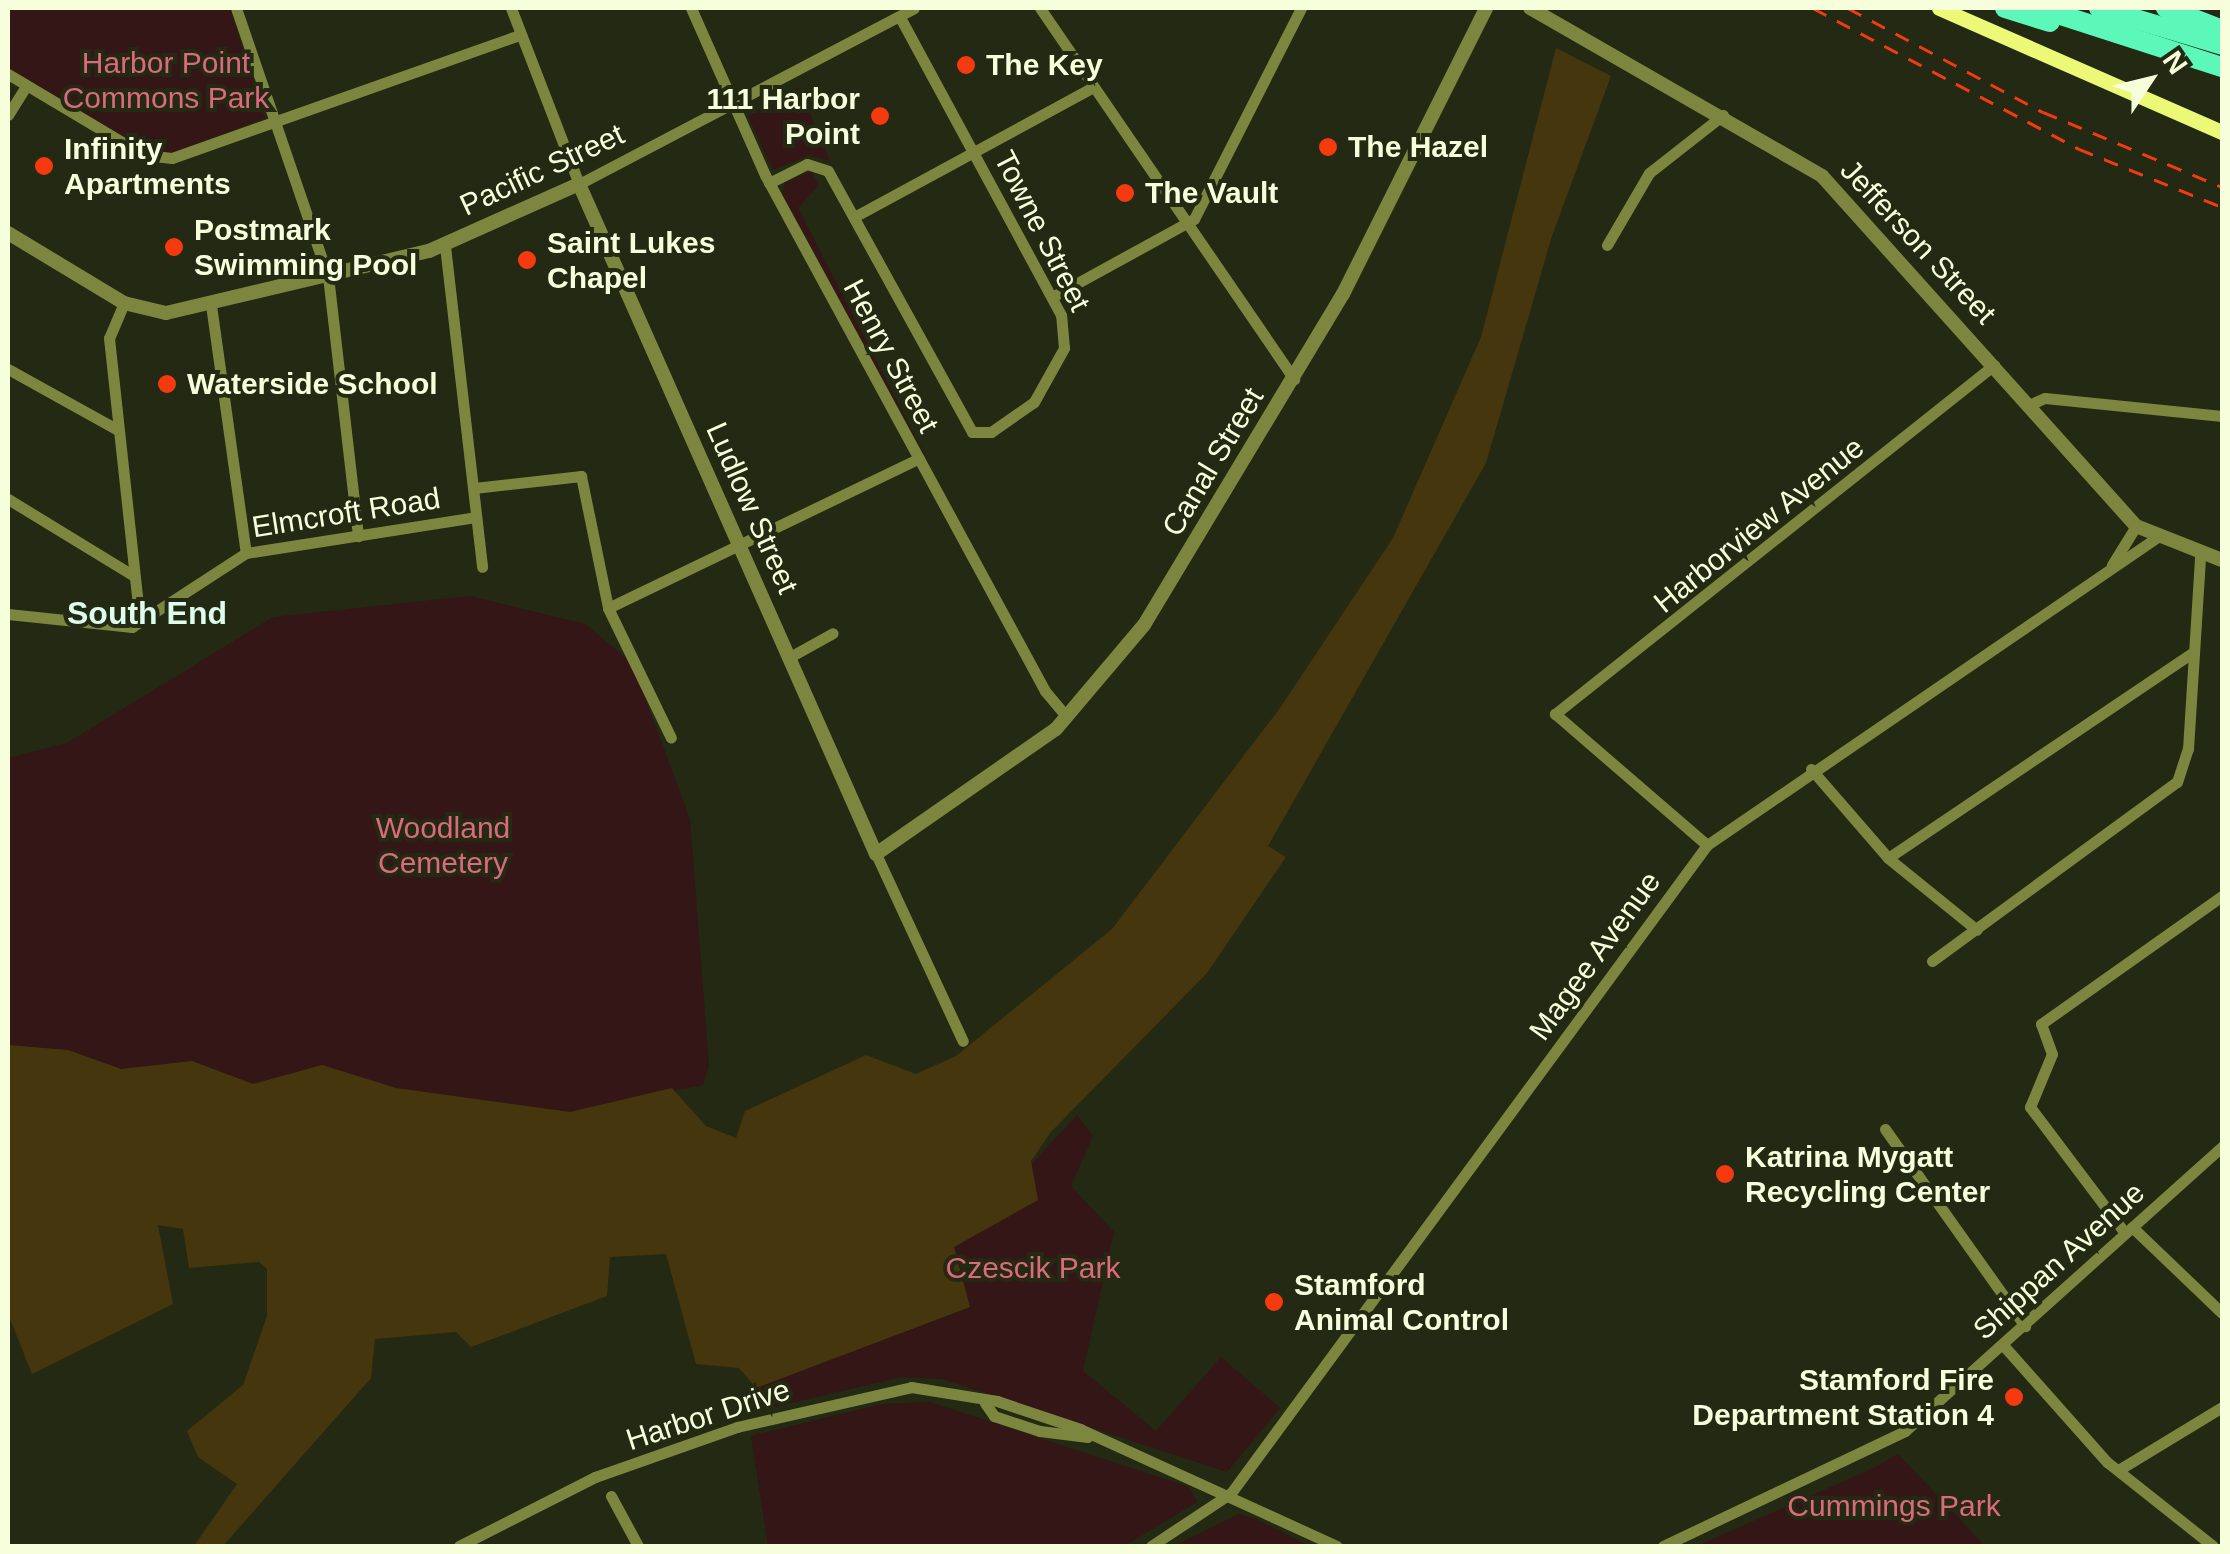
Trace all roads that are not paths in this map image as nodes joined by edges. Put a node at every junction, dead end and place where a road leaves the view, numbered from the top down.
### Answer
1 (236, 8) edge
2 (511, 8) edge
3 (691, 8) edge
4 (914, 8) edge
5 (1040, 8) edge
6 (1301, 8) edge
7 (1486, 8) edge
8 (1530, 8) edge
9 (1940, 8) edge
10 (2005, 8) edge
11 (2039, 8) edge
12 (2099, 8) edge
13 (2166, 8) edge
14 (900, 17) junction
15 (2222, 30) edge
16 (520, 35) junction
17 (2119, 36) junction
18 (2222, 45) edge
19 (2222, 67) edge
20 (8, 74) edge
21 (26, 86) junction
22 (1092, 88) junction
23 (731, 110) junction
24 (8, 116) edge
25 (1723, 116) junction
26 (275, 121) junction
27 (2222, 132) edge
28 (974, 152) junction
29 (769, 183) junction
30 (579, 184) junction
31 (854, 217) junction
32 (1185, 228) junction
33 (8, 232) edge
34 (444, 246) junction
35 (1607, 246) dead end
36 (328, 276) junction
37 (1052, 298) junction
38 (124, 303) junction
39 (212, 305) junction
40 (1994, 364) junction
41 (8, 370) edge
42 (1294, 379) junction
43 (2029, 405) junction
44 (2222, 416) edge
45 (118, 430) junction
46 (919, 458) junction
47 (474, 488) junction
48 (8, 500) edge
49 (475, 517) junction
50 (2136, 526) junction
51 (358, 536) junction
52 (2156, 538) junction
53 (740, 548) junction
54 (246, 553) junction
55 (2200, 557) junction
56 (2222, 560) edge
57 (2112, 565) junction
58 (482, 567) dead end
59 (134, 576) junction
60 (608, 608) junction
61 (8, 614) edge
62 (140, 622) junction
63 (834, 634) dead end
64 (2193, 652) junction
65 (788, 658) junction
66 (1067, 717) junction
67 (670, 738) dead end
68 (1811, 770) junction
69 (1707, 844) junction
70 (876, 854) junction
71 (1888, 858) junction
72 (2222, 896) edge
73 (1977, 930) junction
74 (1932, 961) dead end
75 (963, 1041) dead end
76 (1885, 1128) dead end
77 (2222, 1147) edge
78 (2128, 1230) junction
79 (2222, 1314) edge
80 (2025, 1326) junction
81 (2004, 1345) junction
82 (2222, 1407) edge
83 (2120, 1469) junction
84 (1231, 1493) junction
85 (611, 1496) dead end
86 (459, 1546) edge
87 (638, 1546) edge
88 (1150, 1546) edge
89 (1337, 1546) edge
90 (1663, 1546) edge
91 (2213, 1546) edge

1 - 26 street
2 - 16 street
3 - 23 street, Henry Street
4 - 14 street, Pacific Street
5 - 22 street
6 - 32 street
7 - 42 street, Canal Street
8 - 25 street, Jefferson Street
9 - 27 main road
10 - 17 highway
11 - 17 highway
12 - 18 highway
13 - 15 highway
14 - 23 street, Pacific Street
14 - 28 street, Towne Street
16 - 26 street
16 - 30 street
17 - 19 highway
20 - 21 street
21 - 24 street
21 - 26 street
22 - 28 street
22 - 32 street
23 - 29 street, Henry Street
23 - 30 street, Pacific Street
25 - 35 street
25 - 40 street, Jefferson Street
26 - 36 street
28 - 31 street
28 - 37 street, Towne Street
29 - 31 street, Towne Street
29 - 46 street, Henry Street
30 - 34 street, Pacific Street
30 - 53 street, Ludlow Street
31 - 37 street, Towne Street
32 - 37 street
32 - 42 street
33 - 38 street, Pacific Street
34 - 36 street, Pacific Street
34 - 47 street
36 - 39 street, Pacific Street
36 - 51 street
38 - 39 street, Pacific Street
38 - 45 street
39 - 54 street
40 - 43 street, Jefferson Street
40 - 69 street, Harborview Avenue
41 - 45 street
42 - 66 street, Canal Street
43 - 44 street
43 - 50 street, Jefferson Street
45 - 59 street
46 - 53 street
46 - 66 street, Henry Street
47 - 49 street
47 - 60 street
48 - 59 street
49 - 51 street, Elmcroft Road
49 - 58 street
50 - 52 street, Jefferson Street
50 - 57 street, Magee Avenue
51 - 54 street, Elmcroft Road
52 - 55 street, Jefferson Street
52 - 57 street, Magee Avenue
53 - 60 street
53 - 65 street, Ludlow Street
54 - 62 street, Elmcroft Road
55 - 56 street, Jefferson Street
55 - 64 street
57 - 68 street, Magee Avenue
59 - 62 street
60 - 67 street
61 - 62 street
63 - 65 street
64 - 71 street
64 - 73 street
65 - 70 street, Ludlow Street
66 - 70 street, Canal Street
68 - 69 street, Magee Avenue
68 - 71 street
69 - 84 street, Magee Avenue
70 - 75 street
71 - 73 street
72 - 78 street
73 - 74 street
76 - 80 street
77 - 78 street, Shippan Avenue
78 - 79 street
78 - 80 street, Shippan Avenue
80 - 81 street, Shippan Avenue
81 - 83 street
81 - 90 street, Shippan Avenue
82 - 83 street
83 - 91 street
84 - 86 street, Harbor Drive
84 - 88 street
84 - 89 street
85 - 87 street

